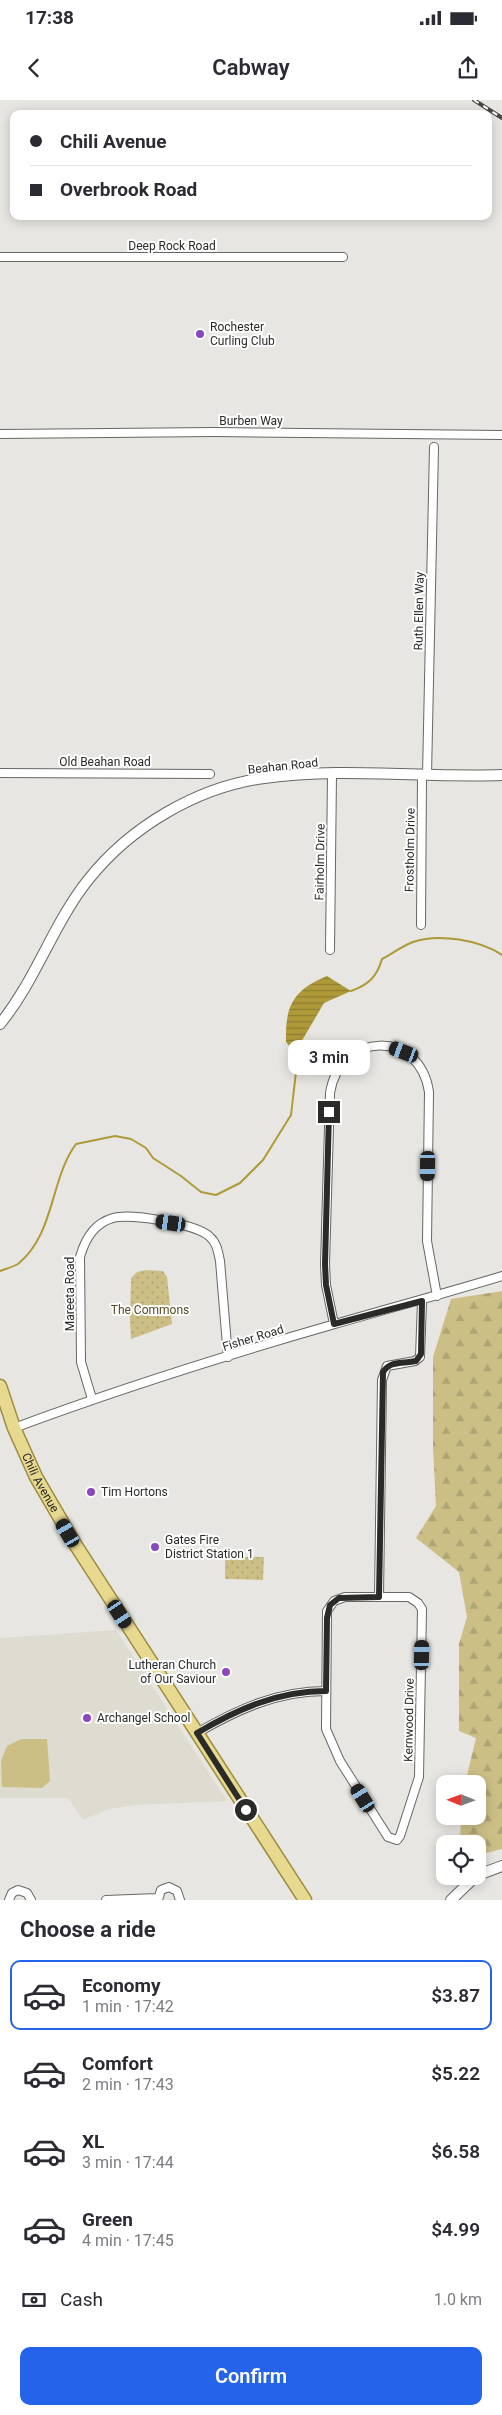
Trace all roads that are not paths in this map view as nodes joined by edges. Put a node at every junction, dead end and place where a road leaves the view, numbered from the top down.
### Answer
1 (0, 257) edge
2 (343, 257) dead end
3 (0, 434) edge
4 (502, 435) edge
5 (434, 447) dead end
6 (0, 773) edge
7 (210, 774) dead end
8 (332, 774) junction
9 (425, 775) junction
10 (502, 775) edge
11 (420, 925) dead end
12 (330, 950) dead end
13 (0, 1024) edge
14 (502, 1276) edge
15 (437, 1296) junction
16 (422, 1301) junction
17 (334, 1324) junction
18 (228, 1358) junction
19 (0, 1386) edge
20 (92, 1399) junction
21 (14, 1428) junction
22 (379, 1597) junction
23 (326, 1691) junction
24 (197, 1733) junction
25 (502, 1866) edge
26 (486, 1872) edge
27 (467, 1885) edge
28 (158, 1899) edge
29 (9, 1900) edge
30 (31, 1900) edge
31 (106, 1900) edge
32 (180, 1900) edge
33 (305, 1900) edge
34 (451, 1900) edge

1 - 2 street, Deep Rock Road
3 - 4 street, Burben Way
5 - 9 street, Ruth Ellen Way
6 - 7 street, Old Beahan Road
8 - 9 street, Beahan Road
8 - 12 street, Fairholm Drive
8 - 13 street, Beahan Road
9 - 10 street, Beahan Road
9 - 11 street, Frostholm Drive
14 - 15 street, Fisher Road
15 - 16 street, Fisher Road
15 - 17 street
16 - 17 street, Fisher Road
16 - 22 street
17 - 18 street, Fisher Road
18 - 20 street, Fisher Road
18 - 20 street, Mareeta Road
19 - 21 main road, Chili Avenue
20 - 21 street, Fisher Road
21 - 24 main road, Chili Avenue
22 - 23 street, Kernwood Drive
22 - 23 street, Kernwood Drive
23 - 24 street
24 - 33 main road, Chili Avenue
25 - 26 street
27 - 34 street
28 - 31 street
28 - 32 street
29 - 30 street

